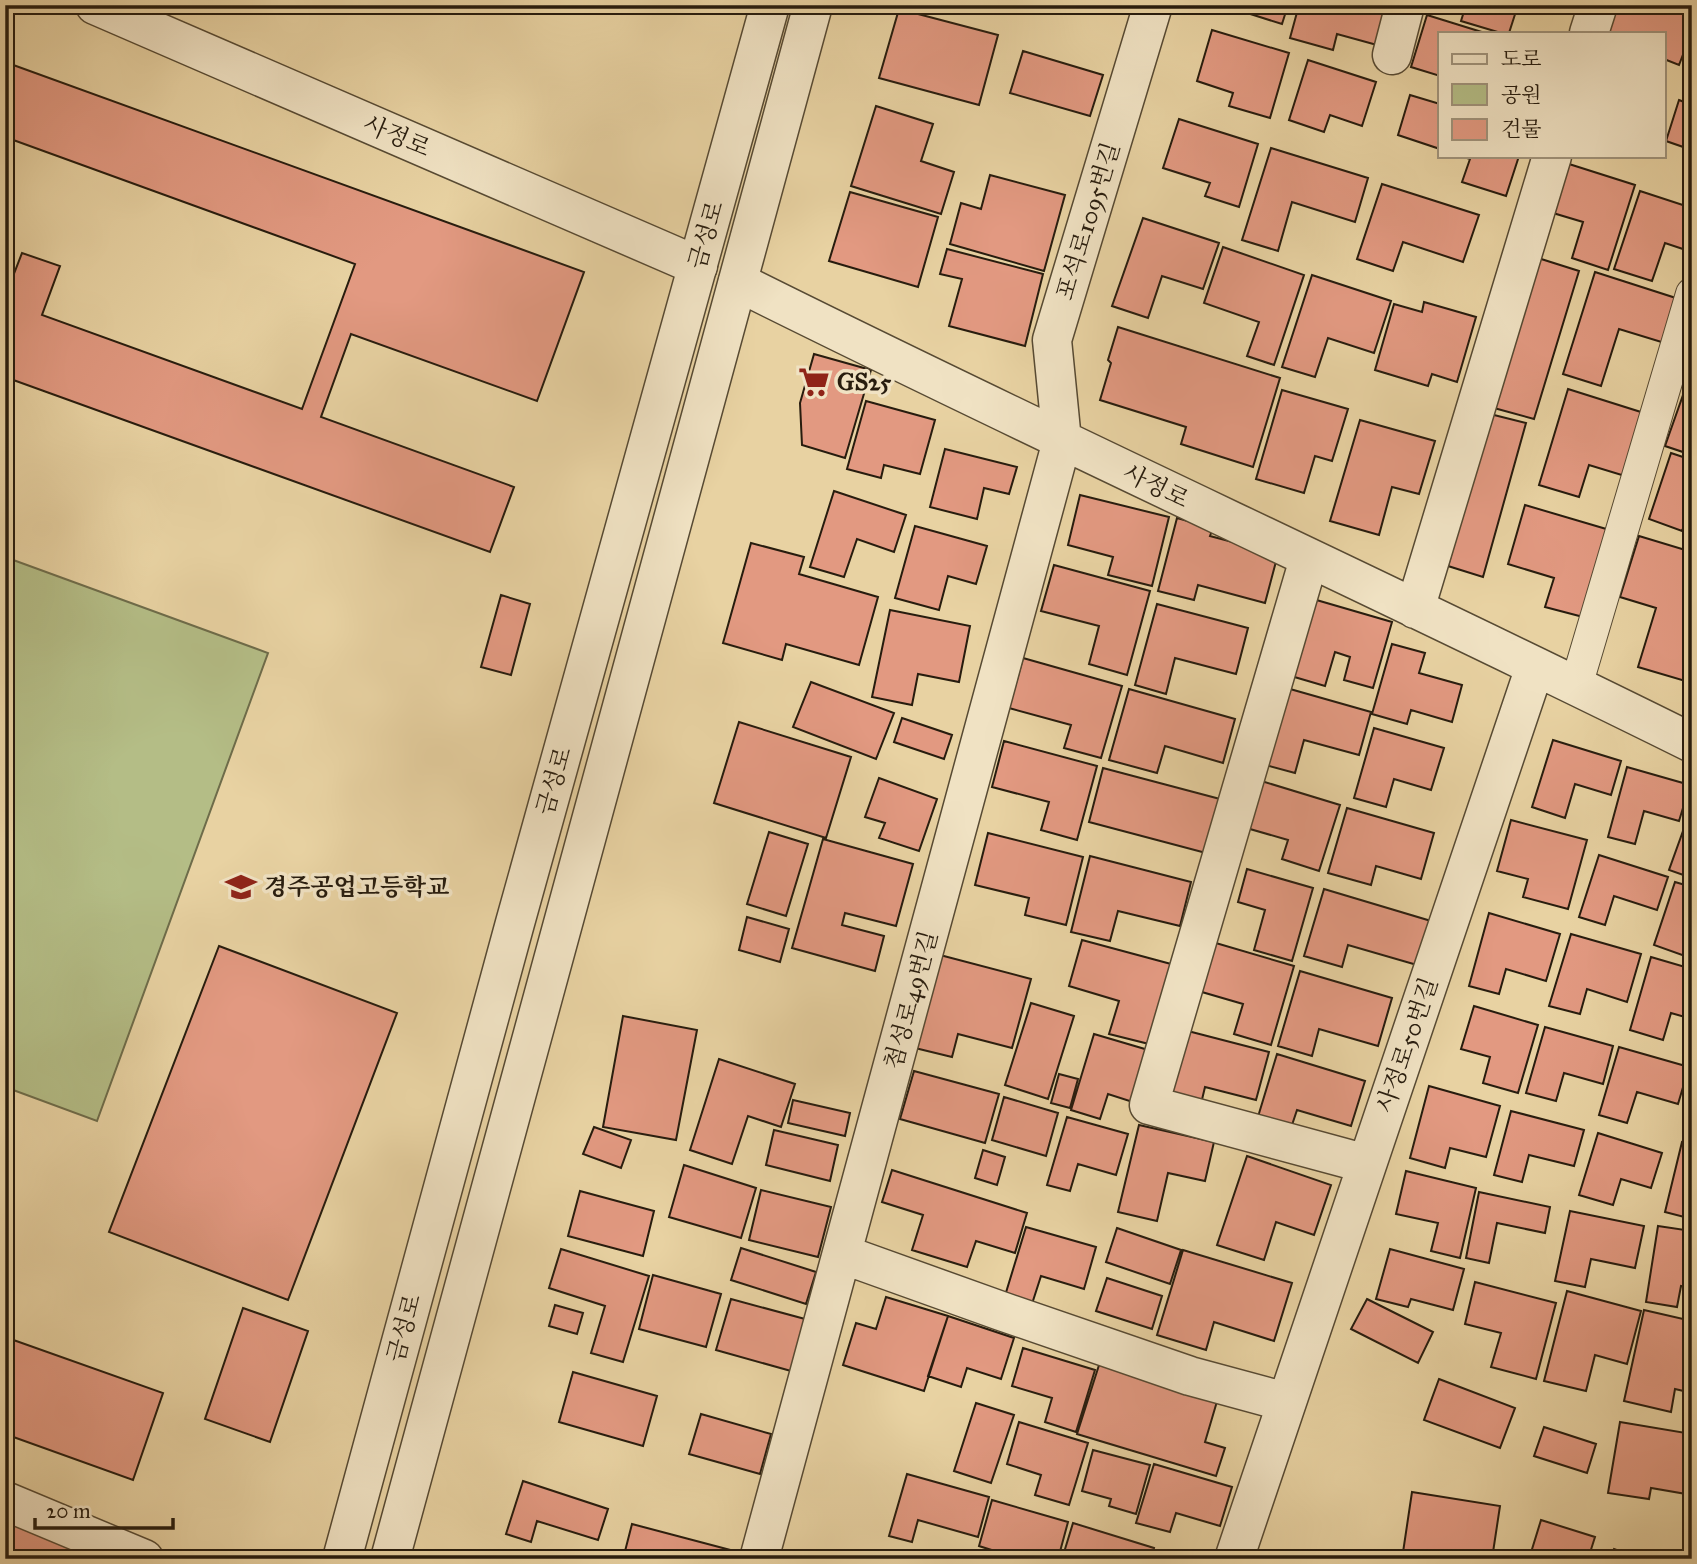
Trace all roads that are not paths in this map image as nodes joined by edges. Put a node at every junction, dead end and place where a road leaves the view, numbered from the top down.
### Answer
1 (95, 5) edge
2 (771, 5) edge
3 (813, 5) edge
4 (1153, 5) edge
5 (1405, 5) edge
6 (1598, 5) edge
7 (1589, 32) edge
8 (1392, 55) dead end
9 (1551, 158) edge
10 (698, 266) junction
11 (738, 282) junction
12 (1692, 294) edge
13 (1062, 441) junction
14 (1309, 559) junction
15 (1415, 609) junction
16 (1535, 667) junction
17 (1576, 686) junction
18 (1692, 743) edge
19 (1367, 1164) junction
20 (842, 1254) junction
21 (1283, 1413) junction
22 (5, 1501) edge
23 (144, 1559) edge
24 (342, 1559) edge
25 (390, 1559) edge
26 (759, 1559) edge
27 (1234, 1559) edge

1 - 10 street, 사정로
2 - 10 street, 금성로
3 - 11 street, 금성로
4 - 13 street, 포석로1095번길
5 - 8 street
6 - 7 street
9 - 15 street
10 - 11 street, 사정로
10 - 24 street, 금성로
11 - 13 street, 사정로
11 - 25 street, 금성로
12 - 17 street
13 - 14 street, 사정로
13 - 20 street, 첨성로49번길
14 - 15 street, 사정로
14 - 19 street
15 - 16 street, 사정로
16 - 17 street, 사정로
16 - 19 street, 사정로50번길
17 - 18 street, 사정로
19 - 21 street, 사정로50번길
20 - 21 street
20 - 26 street, 첨성로49번길
21 - 27 street, 사정로50번길
22 - 23 street

